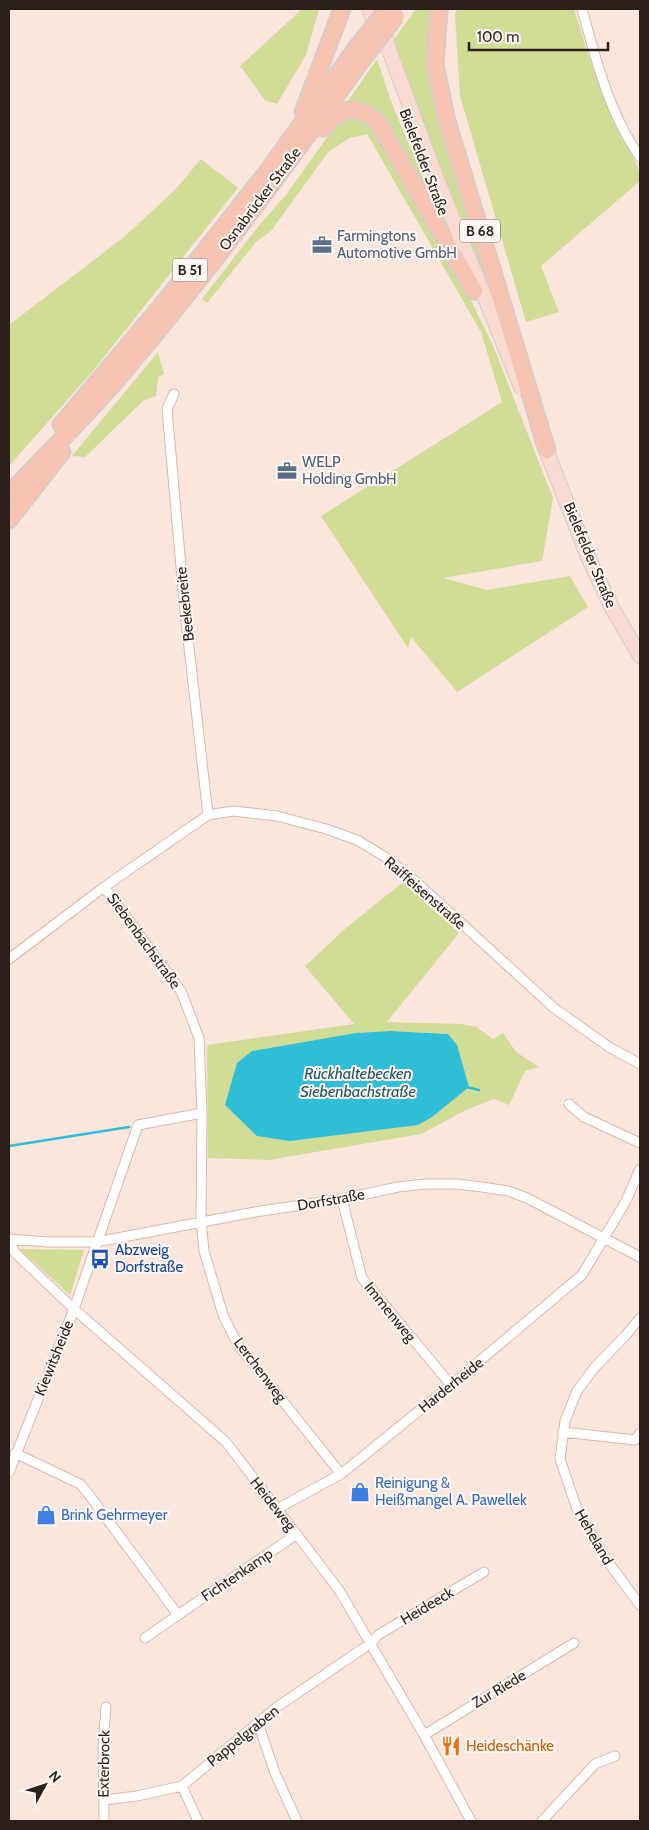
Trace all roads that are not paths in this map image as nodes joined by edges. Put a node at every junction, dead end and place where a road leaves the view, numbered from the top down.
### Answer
1 (342, 9) edge
2 (370, 9) edge
3 (380, 9) edge
4 (438, 9) edge
5 (582, 9) edge
6 (395, 11) edge
7 (360, 53) junction
8 (294, 135) junction
9 (295, 153) junction
10 (640, 157) edge
11 (474, 291) junction
12 (134, 359) junction
13 (174, 394) dead end
14 (547, 450) junction
15 (9, 482) edge
16 (9, 494) edge
17 (9, 520) edge
18 (640, 656) edge
19 (208, 816) junction
20 (104, 887) junction
21 (9, 959) edge
22 (640, 1064) edge
23 (569, 1104) dead end
24 (202, 1113) junction
25 (640, 1143) edge
26 (640, 1169) edge
27 (342, 1200) junction
28 (201, 1221) junction
29 (605, 1238) junction
30 (9, 1240) edge
31 (96, 1242) junction
32 (640, 1257) edge
33 (74, 1309) junction
34 (640, 1318) edge
35 (451, 1385) junction
36 (563, 1432) junction
37 (640, 1433) edge
38 (16, 1453) junction
39 (9, 1472) edge
40 (341, 1474) junction
41 (276, 1509) junction
42 (297, 1534) junction
43 (484, 1572) dead end
44 (640, 1605) edge
45 (178, 1615) junction
46 (145, 1638) dead end
47 (370, 1643) junction
48 (574, 1643) dead end
49 (106, 1707) dead end
50 (258, 1723) junction
51 (424, 1735) junction
52 (615, 1756) dead end
53 (182, 1786) junction
54 (104, 1800) junction
55 (104, 1821) edge
56 (198, 1821) edge
57 (297, 1821) edge
58 (471, 1821) edge
59 (542, 1821) edge

1 - 8 highway
2 - 11 main road, Bielefelder Straße / B 68
3 - 14 main road, Bielefelder Straße / B 68
4 - 14 highway, B 68
5 - 10 street
6 - 7 highway, Osnabrücker Straße / B 51, bridge
7 - 8 highway, Osnabrücker Straße / B 51
7 - 9 highway, Osnabrücker Straße / B 51
8 - 15 highway, Osnabrücker Straße / B 51
9 - 11 highway, B 68
9 - 12 highway, Osnabrücker Straße / B 51
11 - 14 main road, Bielefelder Straße / B 68
12 - 16 highway, Osnabrücker Straße / B 51
12 - 17 highway
13 - 19 street, Beekebreite
14 - 18 main road, Bielefelder Straße / B 68
19 - 20 street, Raiffeisenstraße
19 - 22 street, Raiffeisenstraße
20 - 21 street, Raiffeisenstraße
20 - 24 street, Siebenbachstraße
23 - 25 street
24 - 28 street, Siebenbachstraße
24 - 31 street
26 - 29 street, Harderheide
27 - 28 street, Dorfstraße
27 - 29 street, Dorfstraße
27 - 35 street, Immenweg
28 - 31 street, Dorfstraße
28 - 40 street, Lerchenweg
29 - 32 street, Dorfstraße
29 - 35 street, Harderheide
30 - 31 street, Dorfstraße
30 - 33 street, Heideweg
31 - 33 street, Kiewitsheide
33 - 38 street, Kiewitsheide
33 - 41 street, Heideweg
34 - 36 street, Heheland
35 - 40 street, Harderheide
36 - 37 street
36 - 44 street, Heheland
38 - 39 street, Kiewitsheide
38 - 45 street
40 - 41 street, Harderheide
41 - 42 street, Heideweg
42 - 45 street, Fichtenkamp
42 - 47 street, Heideweg
43 - 47 street, Heideeck
45 - 46 street, Fichtenkamp
47 - 50 street, Pappelgraben
47 - 51 street, Heideweg
48 - 51 street, Zur Riede
49 - 54 street, Exterbrock
50 - 53 street, Pappelgraben
50 - 57 street
51 - 58 street, Heideweg
52 - 59 street
53 - 54 street, Pappelgraben
53 - 56 street
54 - 55 street, Exterbrock

